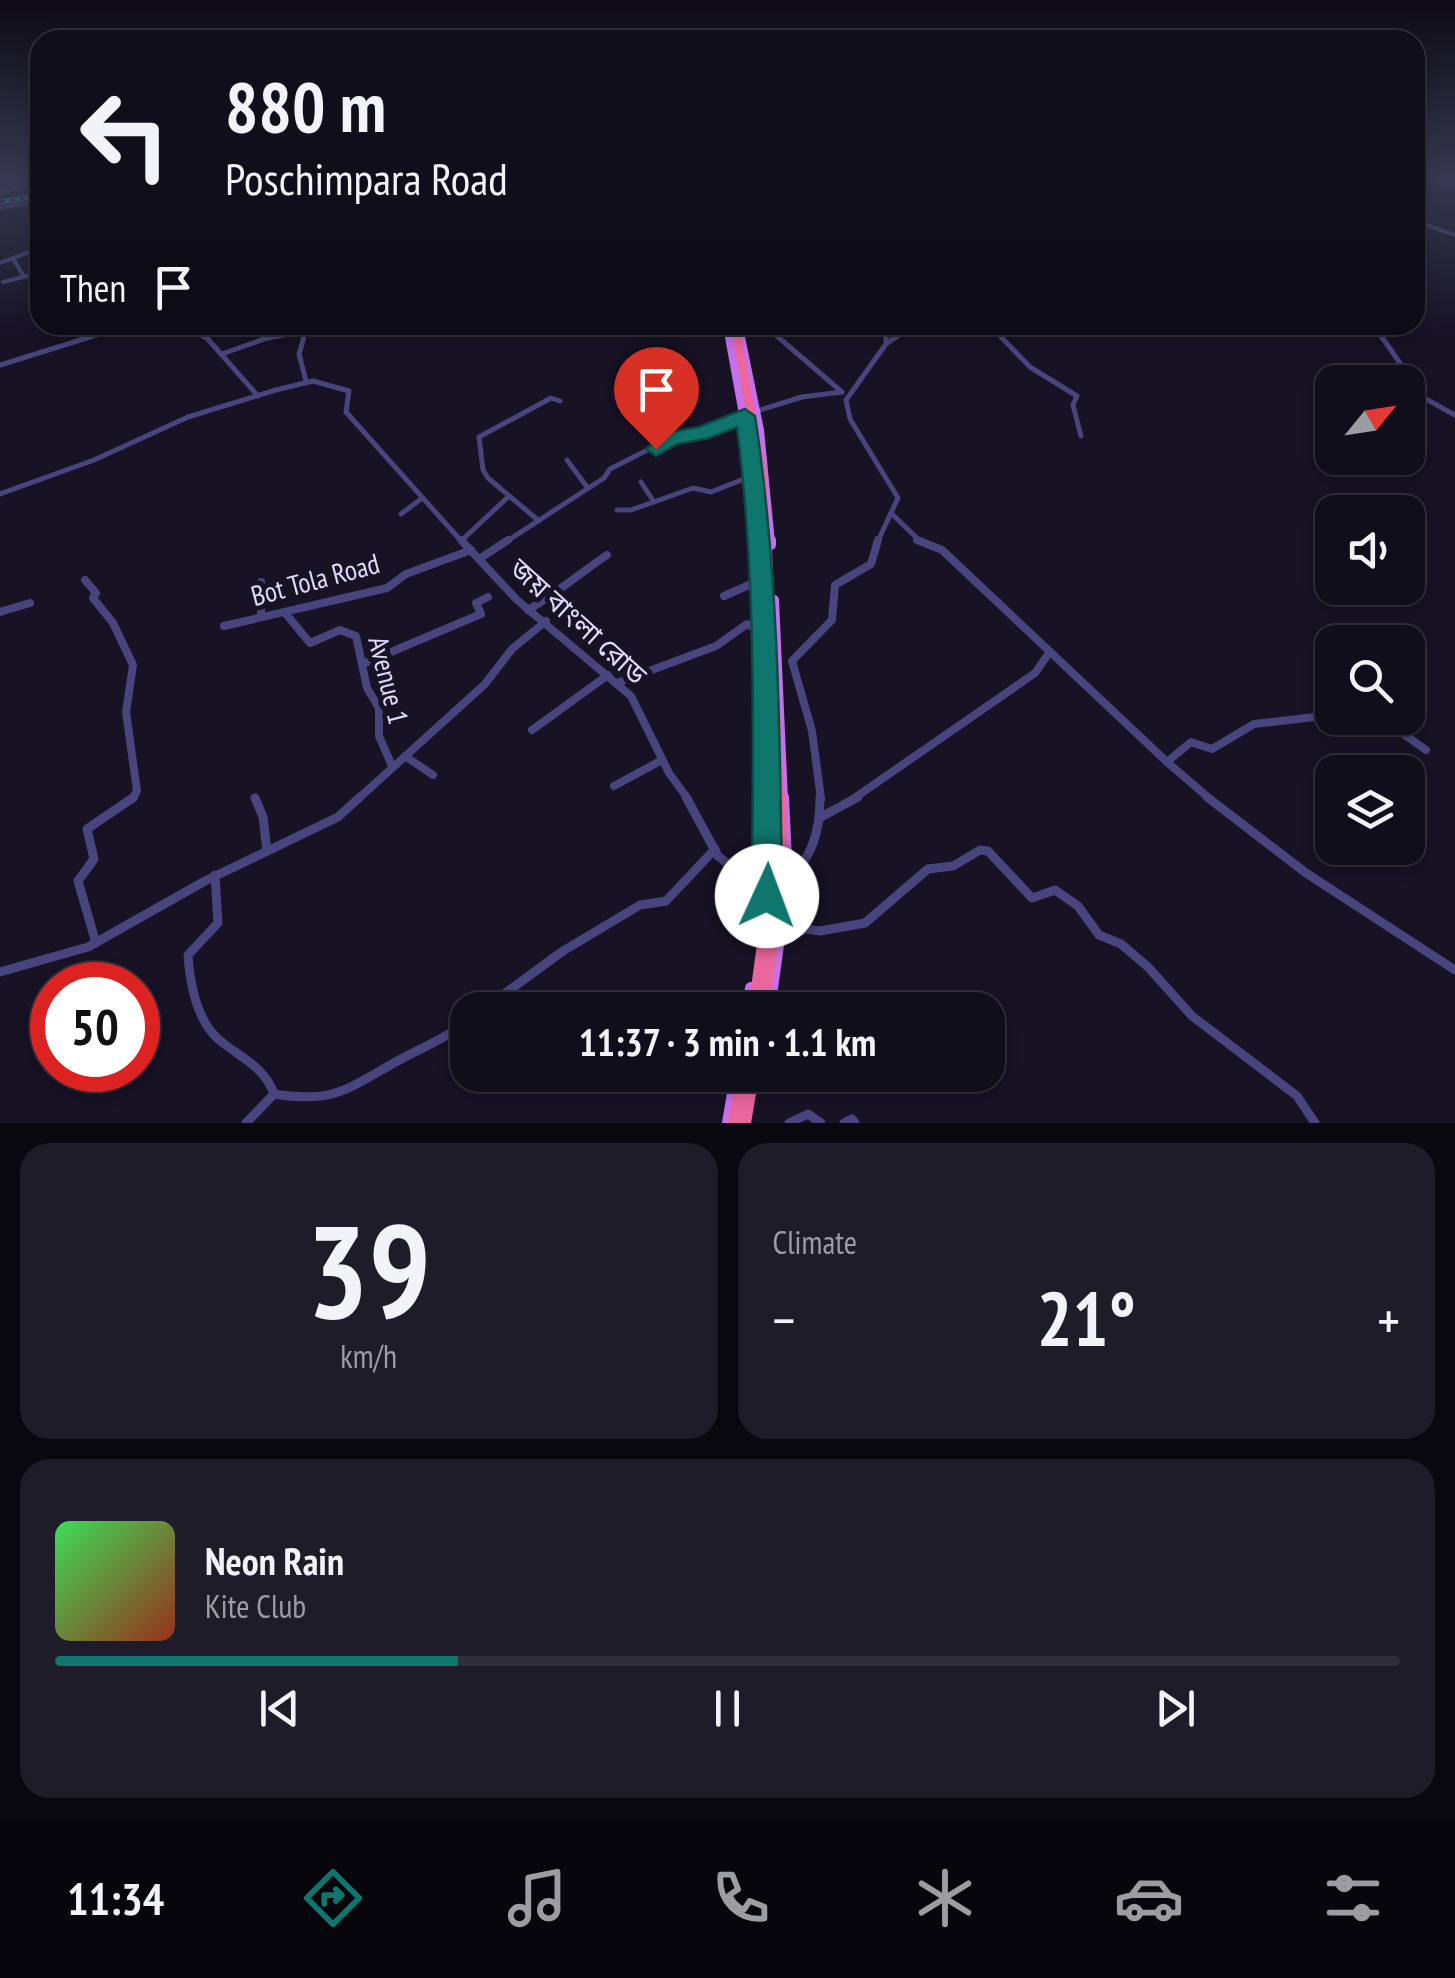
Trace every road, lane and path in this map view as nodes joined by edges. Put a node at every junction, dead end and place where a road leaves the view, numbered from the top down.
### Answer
1 (30, 253) edge
2 (14, 260) junction
3 (0, 263) edge
4 (30, 276) edge
5 (24, 277) junction
6 (2, 282) dead end
7 (97, 335) edge
8 (201, 335) edge
9 (278, 335) edge
10 (306, 335) edge
11 (735, 335) edge
12 (735, 335) edge
13 (776, 335) edge
14 (886, 335) edge
15 (900, 335) edge
16 (999, 335) edge
17 (1380, 335) edge
18 (886, 344) junction
19 (222, 354) junction
20 (0, 364) edge
21 (306, 382) junction
22 (845, 393) junction
23 (258, 396) junction
24 (560, 401) dead end
25 (751, 413) junction
26 (1455, 415) edge
27 (1081, 436) dead end
28 (567, 460) dead end
29 (754, 475) junction
30 (642, 482) dead end
31 (587, 488) junction
32 (0, 494) edge
33 (508, 497) junction
34 (421, 499) junction
35 (654, 502) junction
36 (618, 510) dead end
37 (891, 513) junction
38 (402, 514) dead end
39 (539, 520) junction
40 (462, 540) junction
41 (471, 550) junction
42 (607, 555) dead end
43 (479, 559) junction
44 (84, 580) dead end
45 (261, 582) dead end
46 (758, 582) junction
47 (724, 596) dead end
48 (488, 597) dead end
49 (30, 603) dead end
50 (528, 610) junction
51 (0, 612) edge
52 (286, 614) junction
53 (261, 617) junction
54 (546, 621) junction
55 (224, 626) dead end
56 (760, 632) junction
57 (1049, 653) junction
58 (365, 663) junction
59 (608, 675) junction
60 (617, 684) junction
61 (1315, 716) edge
62 (532, 730) dead end
63 (1405, 735) edge
64 (1426, 750) dead end
65 (405, 756) junction
66 (662, 760) junction
67 (1167, 762) junction
68 (392, 766) junction
69 (433, 775) dead end
70 (614, 786) dead end
71 (255, 798) dead end
72 (821, 817) junction
73 (715, 849) junction
74 (266, 851) junction
75 (215, 875) junction
76 (787, 880) junction
77 (767, 896) junction
78 (781, 940) junction
79 (96, 943) junction
80 (1455, 970) edge
81 (0, 972) edge
82 (507, 992) edge
83 (760, 992) edge
84 (761, 992) edge
85 (765, 992) edge
86 (450, 1035) edge
87 (737, 1092) edge
88 (752, 1092) edge
89 (274, 1094) junction
90 (246, 1123) edge
91 (732, 1123) edge
92 (747, 1123) edge
93 (789, 1123) edge
94 (821, 1123) edge
95 (844, 1123) edge
96 (855, 1123) edge
97 (1315, 1123) edge

1 - 2 street
2 - 3 street
2 - 5 street
4 - 5 street
5 - 6 street
7 - 20 street
8 - 19 street
9 - 19 street
10 - 21 street
11 - 25 main road
12 - 84 highway
13 - 22 street
14 - 18 street
15 - 18 street
16 - 27 street
17 - 26 street
18 - 22 street
19 - 23 street
21 - 23 street
21 - 34 street, জয় বাংলা রোড
22 - 25 street
22 - 37 street
23 - 32 street
24 - 33 street
25 - 29 main road
25 - 31 street
25 - 76 main road
28 - 31 street
29 - 35 street
29 - 46 main road
30 - 35 street
31 - 39 street
33 - 39 street
33 - 40 street
34 - 38 street
34 - 40 street, জয় বাংলা রোড
35 - 36 street
37 - 57 street
37 - 72 street
39 - 43 street
40 - 41 street, জয় বাংলা রোড
41 - 43 street, জয় বাংলা রোড
41 - 52 street, Bot Tola Road
42 - 50 street
43 - 50 street, জয় বাংলা রোড
44 - 79 street
45 - 53 street
46 - 47 street
46 - 56 main road
48 - 58 street
49 - 51 street
50 - 54 street, জয় বাংলা রোড
52 - 53 street, Bot Tola Road
52 - 58 street, Avenue 1
53 - 55 street, Bot Tola Road
54 - 59 street, জয় বাংলা রোড
54 - 65 street
56 - 60 street
56 - 77 main road
57 - 67 street
57 - 72 street
58 - 68 street, Avenue 1
59 - 60 street, জয় বাংলা রোড
59 - 62 street
60 - 66 street, জয় বাংলা রোড
61 - 67 street
63 - 64 street
65 - 68 street
65 - 69 street
66 - 70 street
66 - 73 street, জয় বাংলা রোড
67 - 80 street
68 - 74 street
71 - 74 street
72 - 76 street
73 - 77 street, জয় বাংলা রোড
73 - 82 street
74 - 75 street
75 - 79 street
75 - 89 street
76 - 78 main road
77 - 83 main road
78 - 85 main road
78 - 97 street
79 - 81 street
86 - 89 street
87 - 91 highway
88 - 92 highway
89 - 90 street
93 - 94 street
95 - 96 street

